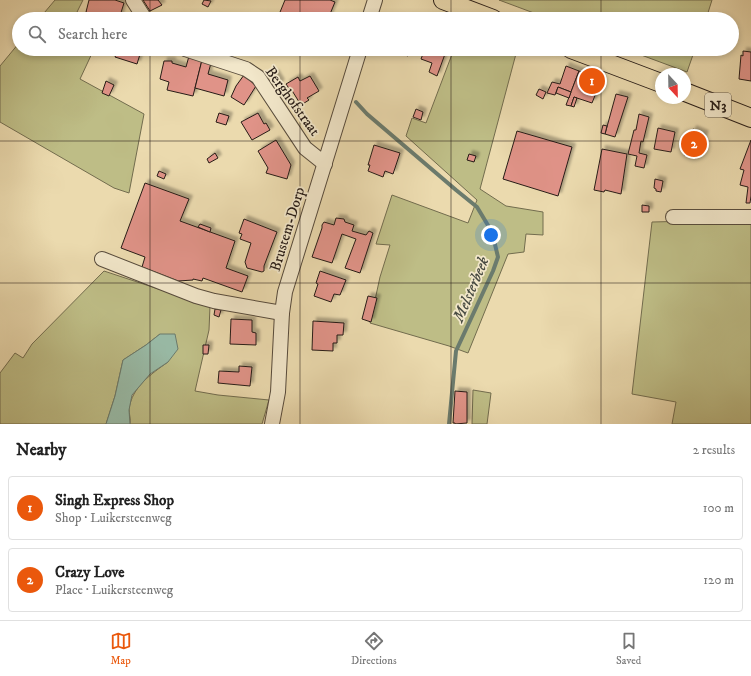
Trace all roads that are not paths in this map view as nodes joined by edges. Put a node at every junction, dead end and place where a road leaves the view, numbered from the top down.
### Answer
1 (132, 0) edge
2 (375, 0) edge
3 (443, 0) edge
4 (140, 12) edge
5 (371, 12) edge
6 (475, 12) edge
7 (206, 56) edge
8 (358, 56) edge
9 (590, 56) edge
10 (655, 81) edge
11 (691, 94) edge
12 (751, 118) edge
13 (325, 164) junction
14 (674, 217) dead end
15 (751, 217) edge
16 (102, 259) dead end
17 (282, 313) junction
18 (272, 424) edge

1 - 4 street
2 - 5 street
3 - 6 main road
7 - 13 street, Berghofstraat
8 - 13 street, Brustem-Dorp
9 - 10 main road
11 - 12 main road, N3
13 - 17 street, Brustem-Dorp
14 - 15 street
16 - 17 street
17 - 18 street, Brustem-Dorp

